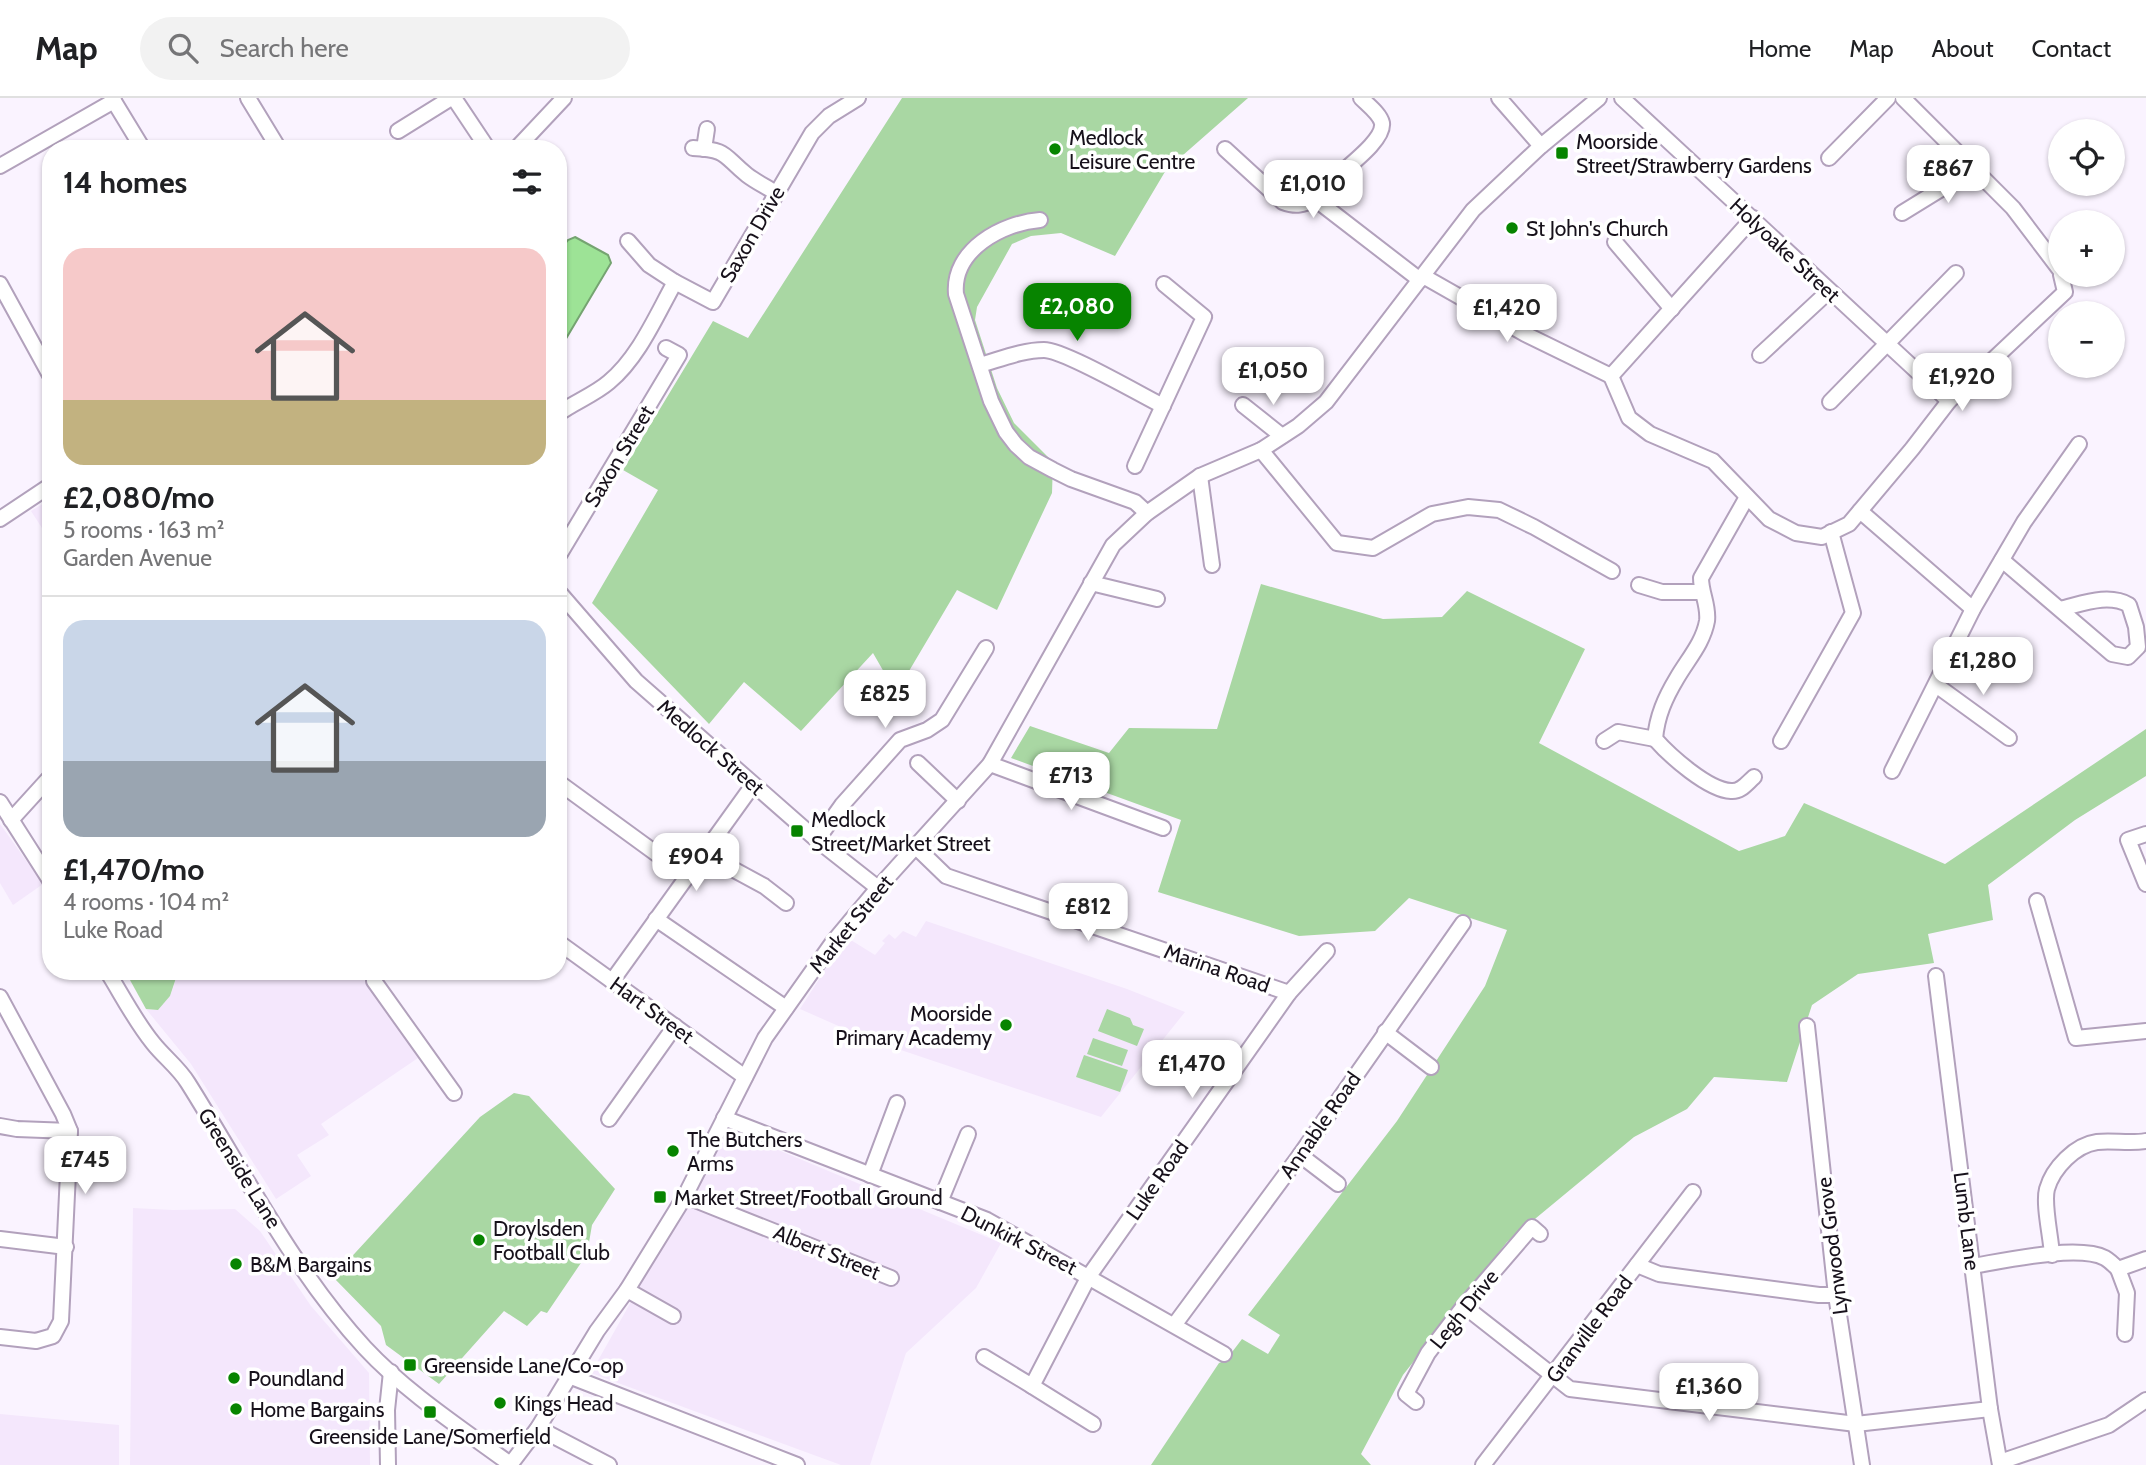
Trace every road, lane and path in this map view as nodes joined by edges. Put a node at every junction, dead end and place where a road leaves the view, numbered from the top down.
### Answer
1 (248, 98) edge
2 (453, 98) edge
3 (564, 98) edge
4 (1361, 98) edge
5 (1499, 98) edge
6 (1599, 98) edge
7 (1622, 98) edge
8 (1888, 98) edge
9 (1903, 98) edge
10 (113, 99) edge
11 (849, 100) edge
12 (707, 129) dead end
13 (398, 131) dead end
14 (44, 140) edge
15 (138, 140) edge
16 (274, 140) edge
17 (482, 140) edge
18 (524, 140) edge
19 (42, 141) edge
20 (1541, 146) junction
21 (1226, 149) dead end
22 (1829, 158) dead end
23 (1969, 165) junction
24 (0, 166) edge
25 (776, 193) junction
26 (1315, 200) junction
27 (1902, 213) dead end
28 (1753, 218) junction
29 (1040, 220) dead end
30 (628, 241) dead end
31 (1615, 242) dead end
32 (2048, 256) edge
33 (1956, 273) dead end
34 (1422, 278) junction
35 (675, 282) junction
36 (0, 284) edge
37 (1164, 284) dead end
38 (2064, 287) edge
39 (1829, 291) junction
40 (1672, 309) junction
41 (1886, 344) junction
42 (673, 351) dead end
43 (1760, 355) dead end
44 (42, 361) edge
45 (980, 365) junction
46 (1611, 376) junction
47 (1949, 401) junction
48 (1830, 402) dead end
49 (1242, 405) dead end
50 (1163, 406) junction
51 (567, 409) edge
52 (1282, 436) junction
53 (2079, 444) dead end
54 (1261, 450) junction
55 (1135, 466) dead end
56 (1200, 476) junction
57 (42, 490) edge
58 (1746, 497) junction
59 (1860, 511) junction
60 (1147, 513) junction
61 (1, 515) edge
62 (1831, 532) junction
63 (567, 541) edge
64 (2002, 560) junction
65 (1212, 565) dead end
66 (1612, 571) dead end
67 (1091, 583) junction
68 (1639, 585) dead end
69 (1701, 592) junction
70 (1157, 599) dead end
71 (567, 601) edge
72 (1973, 609) junction
73 (2060, 609) junction
74 (986, 648) dead end
75 (1936, 685) junction
76 (2010, 738) dead end
77 (1654, 739) junction
78 (1604, 740) dead end
79 (1781, 740) dead end
80 (918, 763) dead end
81 (990, 764) junction
82 (1892, 771) dead end
83 (1754, 778) dead end
84 (753, 785) junction
85 (42, 786) edge
86 (567, 789) edge
87 (958, 801) junction
88 (0, 802) edge
89 (11, 820) junction
90 (1163, 828) dead end
91 (2146, 834) edge
92 (817, 840) junction
93 (916, 847) junction
94 (703, 853) junction
95 (42, 868) edge
96 (687, 876) junction
97 (2146, 884) edge
98 (878, 887) junction
99 (2037, 901) dead end
100 (786, 902) dead end
101 (656, 919) junction
102 (1463, 923) dead end
103 (567, 948) edge
104 (1327, 951) dead end
105 (1936, 976) dead end
106 (113, 980) edge
107 (374, 981) dead end
108 (612, 981) junction
109 (1289, 993) junction
110 (0, 997) edge
111 (786, 1008) junction
112 (675, 1026) junction
113 (1807, 1026) dead end
114 (2146, 1031) edge
115 (1385, 1032) junction
116 (1431, 1067) dead end
117 (745, 1077) junction
118 (454, 1093) dead end
119 (897, 1103) dead end
120 (724, 1118) junction
121 (609, 1119) dead end
122 (0, 1126) edge
123 (69, 1132) junction
124 (968, 1134) dead end
125 (2146, 1141) edge
126 (1300, 1155) junction
127 (870, 1175) junction
128 (1338, 1184) dead end
129 (1693, 1192) dead end
130 (685, 1196) junction
131 (940, 1202) junction
132 (1540, 1234) dead end
133 (0, 1239) edge
134 (66, 1247) junction
135 (2052, 1255) junction
136 (2146, 1259) edge
137 (1637, 1265) junction
138 (1973, 1266) junction
139 (2118, 1269) junction
140 (1089, 1276) junction
141 (891, 1278) dead end
142 (627, 1290) junction
143 (1836, 1295) junction
144 (1465, 1306) junction
145 (673, 1316) dead end
146 (1175, 1324) junction
147 (2125, 1334) dead end
148 (0, 1337) edge
149 (1224, 1354) dead end
150 (984, 1357) dead end
151 (391, 1372) junction
152 (569, 1376) junction
153 (1553, 1377) junction
154 (1031, 1386) junction
155 (2146, 1400) edge
156 (1416, 1402) dead end
157 (1990, 1409) junction
158 (1093, 1424) dead end
159 (1856, 1424) junction
160 (538, 1428) junction
161 (2000, 1464) edge
162 (388, 1465) edge
163 (510, 1465) edge
164 (609, 1465) edge
165 (797, 1465) edge
166 (1483, 1465) edge
167 (1862, 1465) edge

1 - 16 street
2 - 13 street
2 - 17 street
3 - 18 street
4 - 26 street
5 - 20 street
6 - 20 street, Market Street
7 - 28 street, Holyoake Street
8 - 22 street
9 - 23 street
10 - 14 street
10 - 15 street
11 - 25 street, Saxon Drive
12 - 25 street
19 - 24 street
20 - 34 street, Market Street
21 - 26 street
23 - 27 street
23 - 32 street
25 - 35 street, Saxon Drive
26 - 34 street
28 - 39 street, Holyoake Street
28 - 40 street
29 - 45 street
30 - 35 street
31 - 40 street
33 - 41 street
34 - 46 street
34 - 52 street, Market Street
35 - 51 street
36 - 44 street
37 - 50 street
38 - 47 street
39 - 41 street, Holyoake Street
39 - 43 street
40 - 46 street
41 - 47 street, Holyoake Street
41 - 48 street
42 - 63 street, Saxon Street
45 - 50 street
45 - 60 street
46 - 58 street
47 - 59 street
49 - 52 street
50 - 55 street
52 - 54 street, Market Street
53 - 64 street
54 - 56 street, Market Street
54 - 66 street
56 - 60 street, Market Street
56 - 65 street
57 - 61 street
58 - 62 street
58 - 69 street
59 - 62 street
59 - 72 street
60 - 67 street, Market Street
62 - 79 street
64 - 72 street
64 - 73 street
67 - 70 street
67 - 81 street, Market Street
68 - 69 street
69 - 77 street
71 - 84 street, Medlock Street
72 - 75 street
73 - 73 street
74 - 92 street
75 - 76 street
75 - 82 street
77 - 78 street
77 - 83 street
80 - 87 street
81 - 87 street, Market Street
81 - 90 street
84 - 92 street, Medlock Street
84 - 94 street
85 - 89 street
86 - 96 street
87 - 93 street, Market Street
88 - 89 street
89 - 95 street
91 - 97 street
92 - 98 street, Medlock Street
93 - 98 street, Market Street
93 - 109 street, Marina Road
94 - 96 street
94 - 100 street
96 - 101 street
98 - 111 street, Market Street
99 - 114 street
101 - 108 street
101 - 111 street
102 - 115 street, Annable Road
103 - 108 street, Hart Street
104 - 109 street, Luke Road
105 - 138 street, Lumb Lane
106 - 151 street, Greenside Lane
107 - 118 street
108 - 112 street, Hart Street
109 - 140 street, Luke Road
110 - 123 street
111 - 117 street, Market Street
112 - 117 street, Hart Street
112 - 121 street
113 - 143 street, Lynwood Grove
115 - 116 street
115 - 126 street, Annable Road
117 - 120 street, Market Street
119 - 127 street
120 - 127 street, Dunkirk Street
120 - 130 street, Market Street
122 - 123 street
123 - 134 street
124 - 131 street
125 - 135 street
126 - 128 street
126 - 146 street, Annable Road
127 - 131 street, Dunkirk Street
129 - 137 street, Granville Road
130 - 141 street, Albert Street
130 - 142 street, Market Street
131 - 140 street, Dunkirk Street
132 - 144 street, Legh Drive
133 - 134 street
134 - 148 street
135 - 138 street
135 - 139 street
136 - 139 street
137 - 143 street
137 - 153 street, Granville Road
138 - 157 street, Lumb Lane
139 - 147 street
140 - 146 street, Dunkirk Street
140 - 154 street, Luke Road
142 - 145 street
142 - 152 street, Market Street
143 - 159 street, Lynwood Grove
144 - 153 street
144 - 156 street, Legh Drive
146 - 149 street, Dunkirk Street
150 - 154 street
151 - 162 street
151 - 163 street, Greenside Lane
152 - 160 street, Market Street
152 - 165 street
153 - 159 street
153 - 166 street, Granville Road
154 - 158 street
155 - 161 street
157 - 159 street
157 - 161 street, Lumb Lane
159 - 167 street, Lynwood Grove
160 - 163 street, Market Street
160 - 164 street

